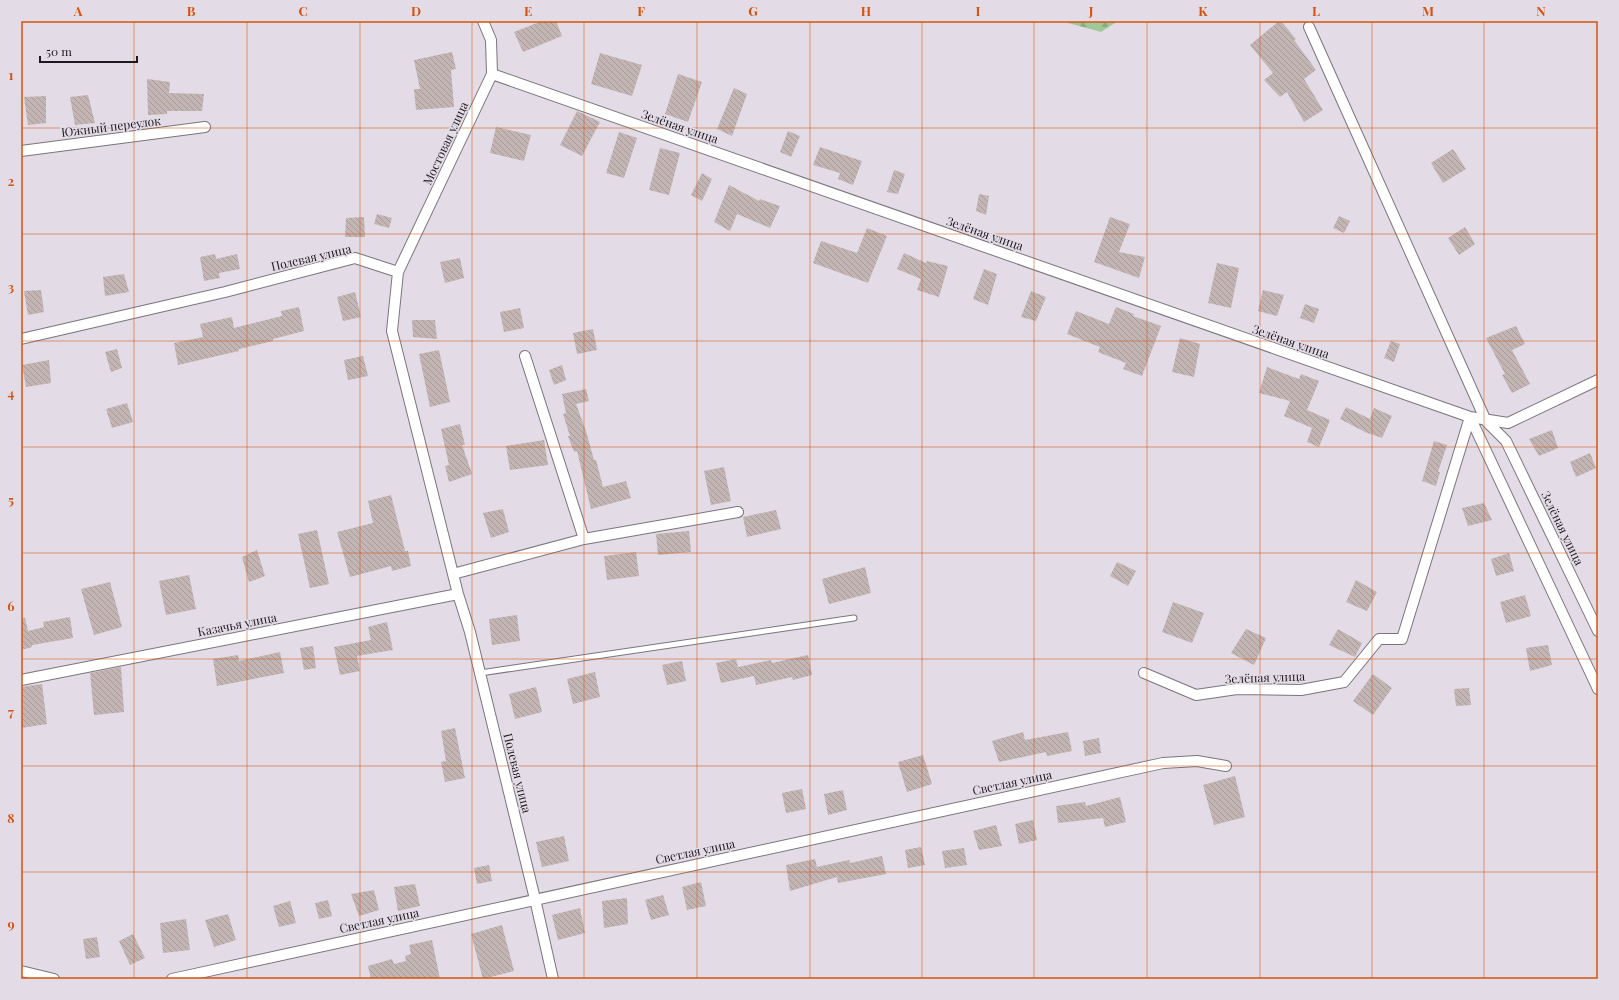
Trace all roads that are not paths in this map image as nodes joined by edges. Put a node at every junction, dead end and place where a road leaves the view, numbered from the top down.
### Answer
1 (483, 21) edge
2 (1310, 24) edge
3 (492, 74) junction
4 (205, 127) dead end
5 (21, 151) edge
6 (398, 272) junction
7 (21, 338) edge
8 (525, 356) dead end
9 (1598, 380) edge
10 (1470, 417) junction
11 (1486, 421) junction
12 (738, 512) dead end
13 (584, 539) junction
14 (453, 574) junction
15 (458, 594) junction
16 (854, 618) dead end
17 (1598, 631) edge
18 (480, 673) junction
19 (1144, 673) dead end
20 (21, 680) edge
21 (1598, 689) edge
22 (1226, 766) dead end
23 (535, 899) junction
24 (21, 971) edge
25 (54, 979) edge
26 (172, 979) edge
27 (553, 979) edge

1 - 3 street, Мостовая улица
2 - 11 street, Зелёная улица
3 - 6 street, Мостовая улица
3 - 10 street, Зелёная улица
4 - 5 street, Южный переулок
6 - 7 street, Полевая улица
6 - 14 street, Полевая улица
8 - 13 street
9 - 11 street, Зелёная улица
10 - 11 street, Зелёная улица
10 - 19 street, Зелёная улица
10 - 21 street
11 - 17 street, Зелёная улица
12 - 13 street
13 - 14 street
14 - 15 street, Полевая улица
15 - 18 street, Полевая улица
15 - 20 street, Казачья улица
16 - 18 lane
18 - 23 street, Полевая улица
22 - 23 street, Светлая улица
23 - 26 street, Светлая улица
23 - 27 street, Полевая улица
24 - 25 street

